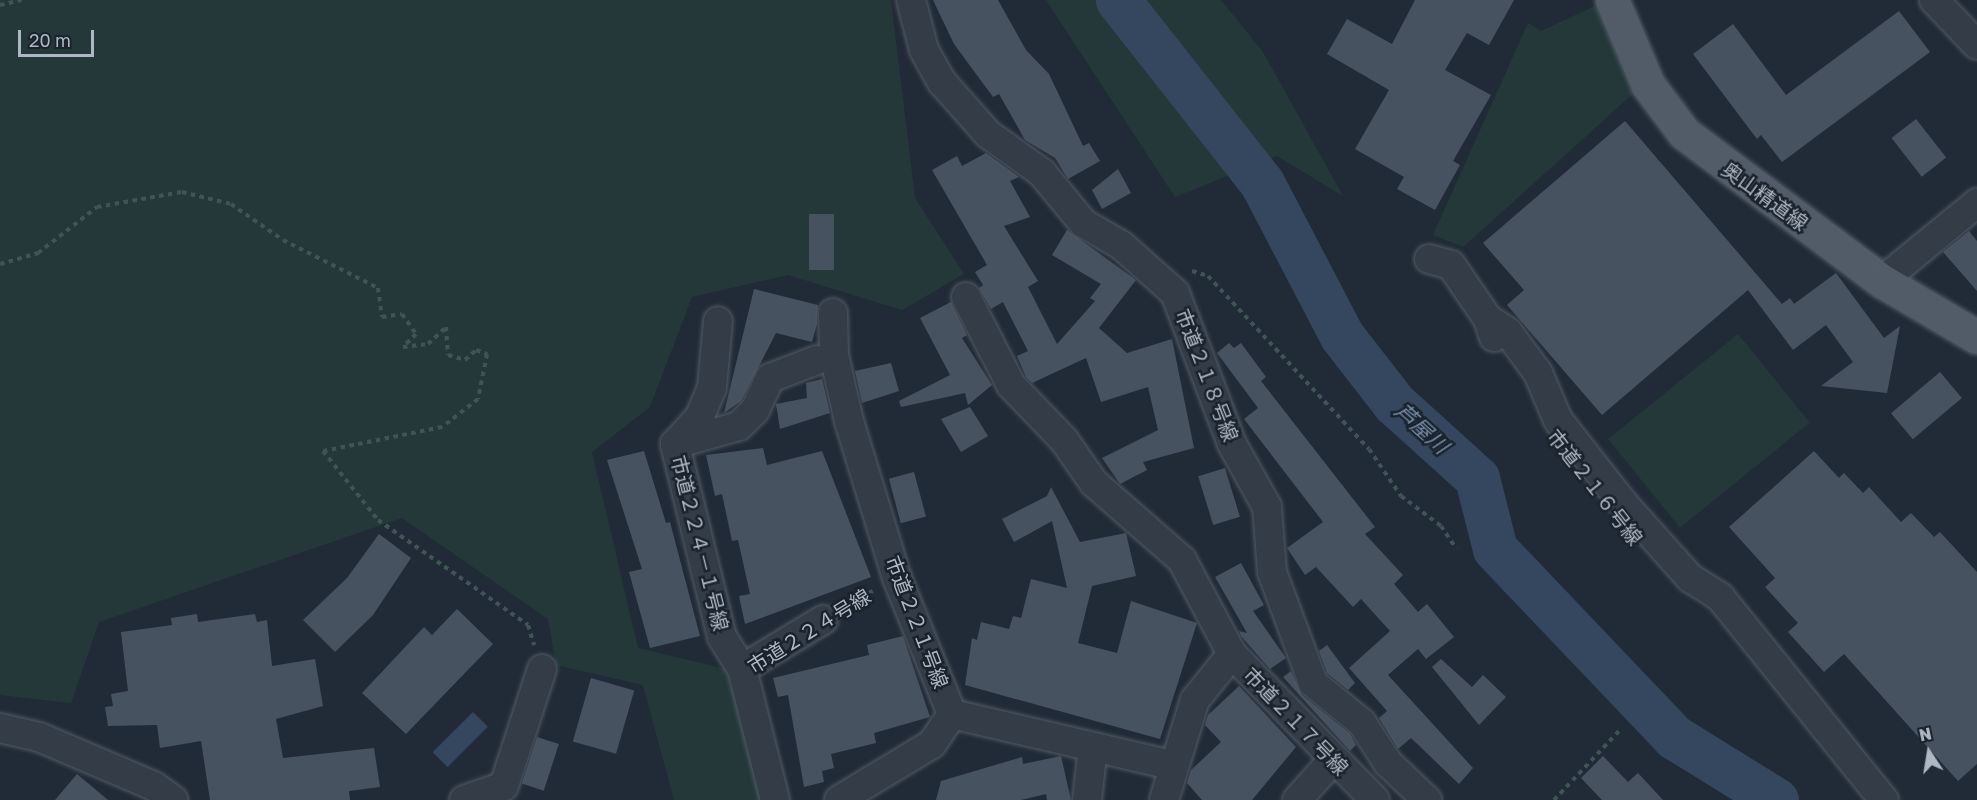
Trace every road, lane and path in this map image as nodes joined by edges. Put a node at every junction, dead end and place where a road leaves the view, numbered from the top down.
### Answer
1 (22, 0) edge
2 (911, 0) edge
3 (1612, 0) edge
4 (1934, 0) edge
5 (0, 5) edge
6 (1977, 45) edge
7 (1977, 203) edge
8 (1429, 258) dead end
9 (0, 264) edge
10 (1143, 265) junction
11 (1882, 280) junction
12 (966, 297) dead end
13 (833, 312) dead end
14 (718, 321) dead end
15 (1977, 337) edge
16 (817, 360) dead end
17 (674, 436) junction
18 (1456, 548) dead end
19 (897, 578) junction
20 (823, 620) joint
21 (1232, 654) junction
22 (542, 669) joint
23 (742, 669) junction
24 (952, 714) junction
25 (0, 728) edge
26 (1620, 730) dead end
27 (1093, 747) junction
28 (1332, 761) junction
29 (1171, 765) junction
30 (172, 800) edge
31 (464, 800) edge
32 (776, 800) edge
33 (839, 800) edge
34 (1087, 800) edge
35 (1164, 800) edge
36 (1297, 800) edge
37 (1376, 800) edge
38 (1427, 800) edge
39 (1554, 800) edge
40 (1884, 800) edge

1 - 5 path
2 - 10 street, 市道２１８号線
3 - 11 main road, 奥山精道線
4 - 6 street
7 - 11 street
8 - 40 street, 市道２１６号線
9 - 22 path
10 - 18 path
10 - 38 street, 市道２１８号線
11 - 15 main road, 奥山精道線
12 - 21 street
13 - 19 street, 市道２２１号線
14 - 17 street
16 - 17 street, 市道２２４－１号線
17 - 23 street, 市道２２４－１号線
19 - 20 path, 市道２２４号線
19 - 24 street, 市道２２１号線
20 - 23 street, 市道２２４号線
21 - 28 street, 市道２１７号線
21 - 29 street, 市道２１７号線
22 - 31 street
23 - 32 street, 市道２２４号線
24 - 27 street, 市道２２１号線
24 - 33 street
25 - 30 street
26 - 39 path
27 - 29 street, 市道２２１号線
27 - 34 street
28 - 36 street
28 - 37 street, 市道２１７号線
29 - 35 street, 市道２１７号線

